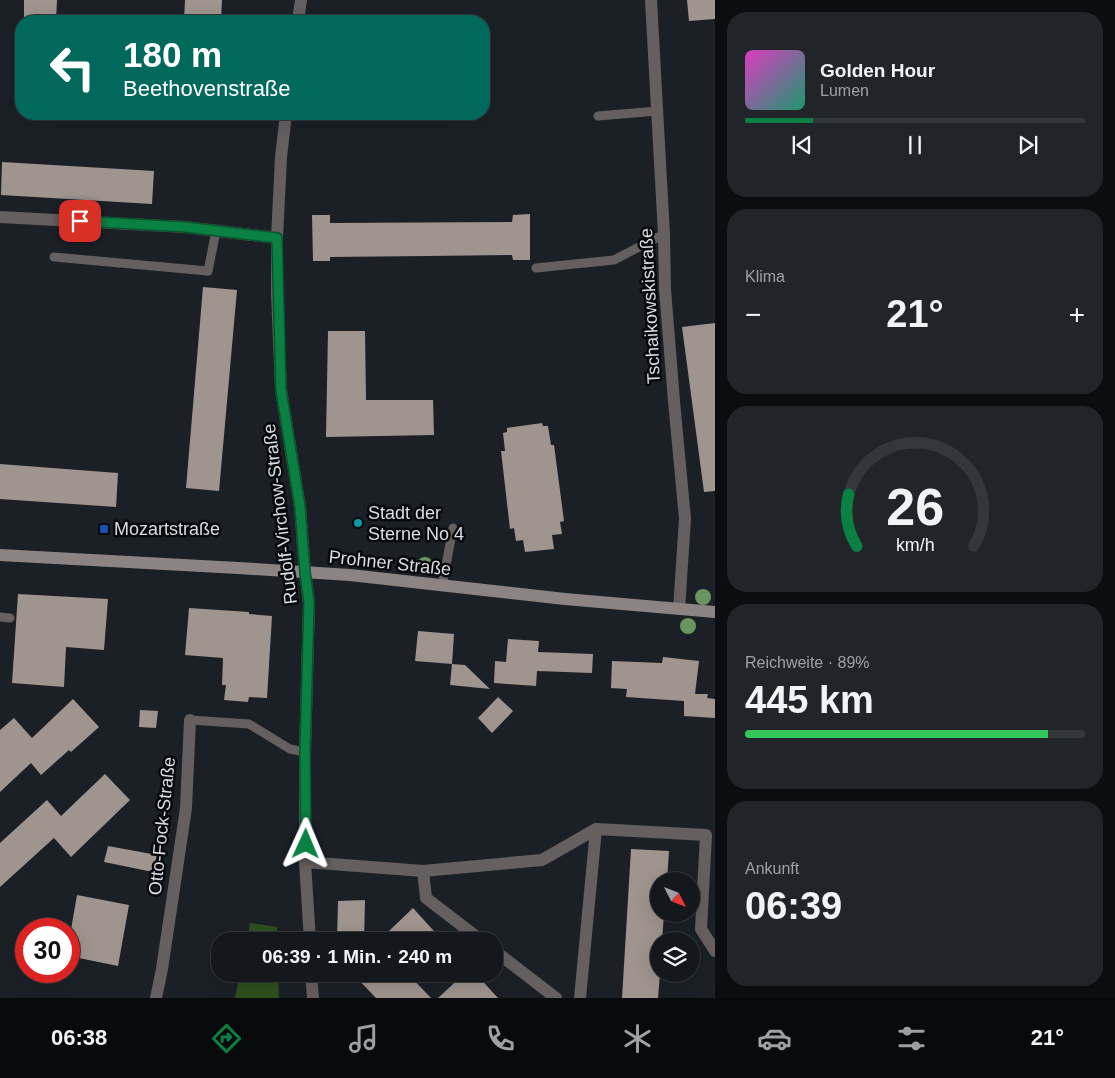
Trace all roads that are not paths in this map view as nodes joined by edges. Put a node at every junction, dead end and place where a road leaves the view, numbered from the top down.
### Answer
1 (301, 0) edge
2 (652, 0) edge
3 (299, 15) edge
4 (658, 111) junction
5 (598, 116) dead end
6 (285, 120) edge
7 (0, 217) edge
8 (216, 231) junction
9 (664, 234) junction
10 (277, 238) junction
11 (54, 257) dead end
12 (536, 268) dead end
13 (454, 528) dead end
14 (0, 555) edge
15 (305, 572) junction
16 (442, 586) junction
17 (679, 609) junction
18 (715, 612) edge
19 (190, 720) joint
20 (305, 752) junction
21 (596, 829) junction
22 (710, 835) edge
23 (305, 862) junction
24 (423, 871) junction
25 (309, 932) edge
26 (470, 932) edge
27 (715, 951) edge
28 (503, 957) edge
29 (311, 982) edge
30 (156, 998) edge
31 (312, 998) edge
32 (556, 998) edge
33 (580, 998) edge

1 - 3 street
2 - 4 street, Tschaikowskistraße
4 - 5 lane
4 - 9 street, Tschaikowskistraße
6 - 10 street, Rudolf-Virchow-Straße
7 - 8 street
8 - 10 street
8 - 11 lane
9 - 12 lane
9 - 17 street, Tschaikowskistraße
10 - 15 street, Rudolf-Virchow-Straße
13 - 16 lane
14 - 15 main road, Prohner Straße
15 - 16 main road, Prohner Straße
15 - 20 street, Rudolf-Virchow-Straße
16 - 17 main road, Prohner Straße
17 - 18 main road, Prohner Straße
19 - 20 lane, Otto-Fock-Straße
19 - 30 street, Otto-Fock-Straße
20 - 23 street, Rudolf-Virchow-Straße
21 - 22 street
21 - 24 street
21 - 33 street
22 - 27 street
23 - 24 street
23 - 25 street, Rudolf-Virchow-Straße
24 - 26 street
28 - 32 street
29 - 31 street

